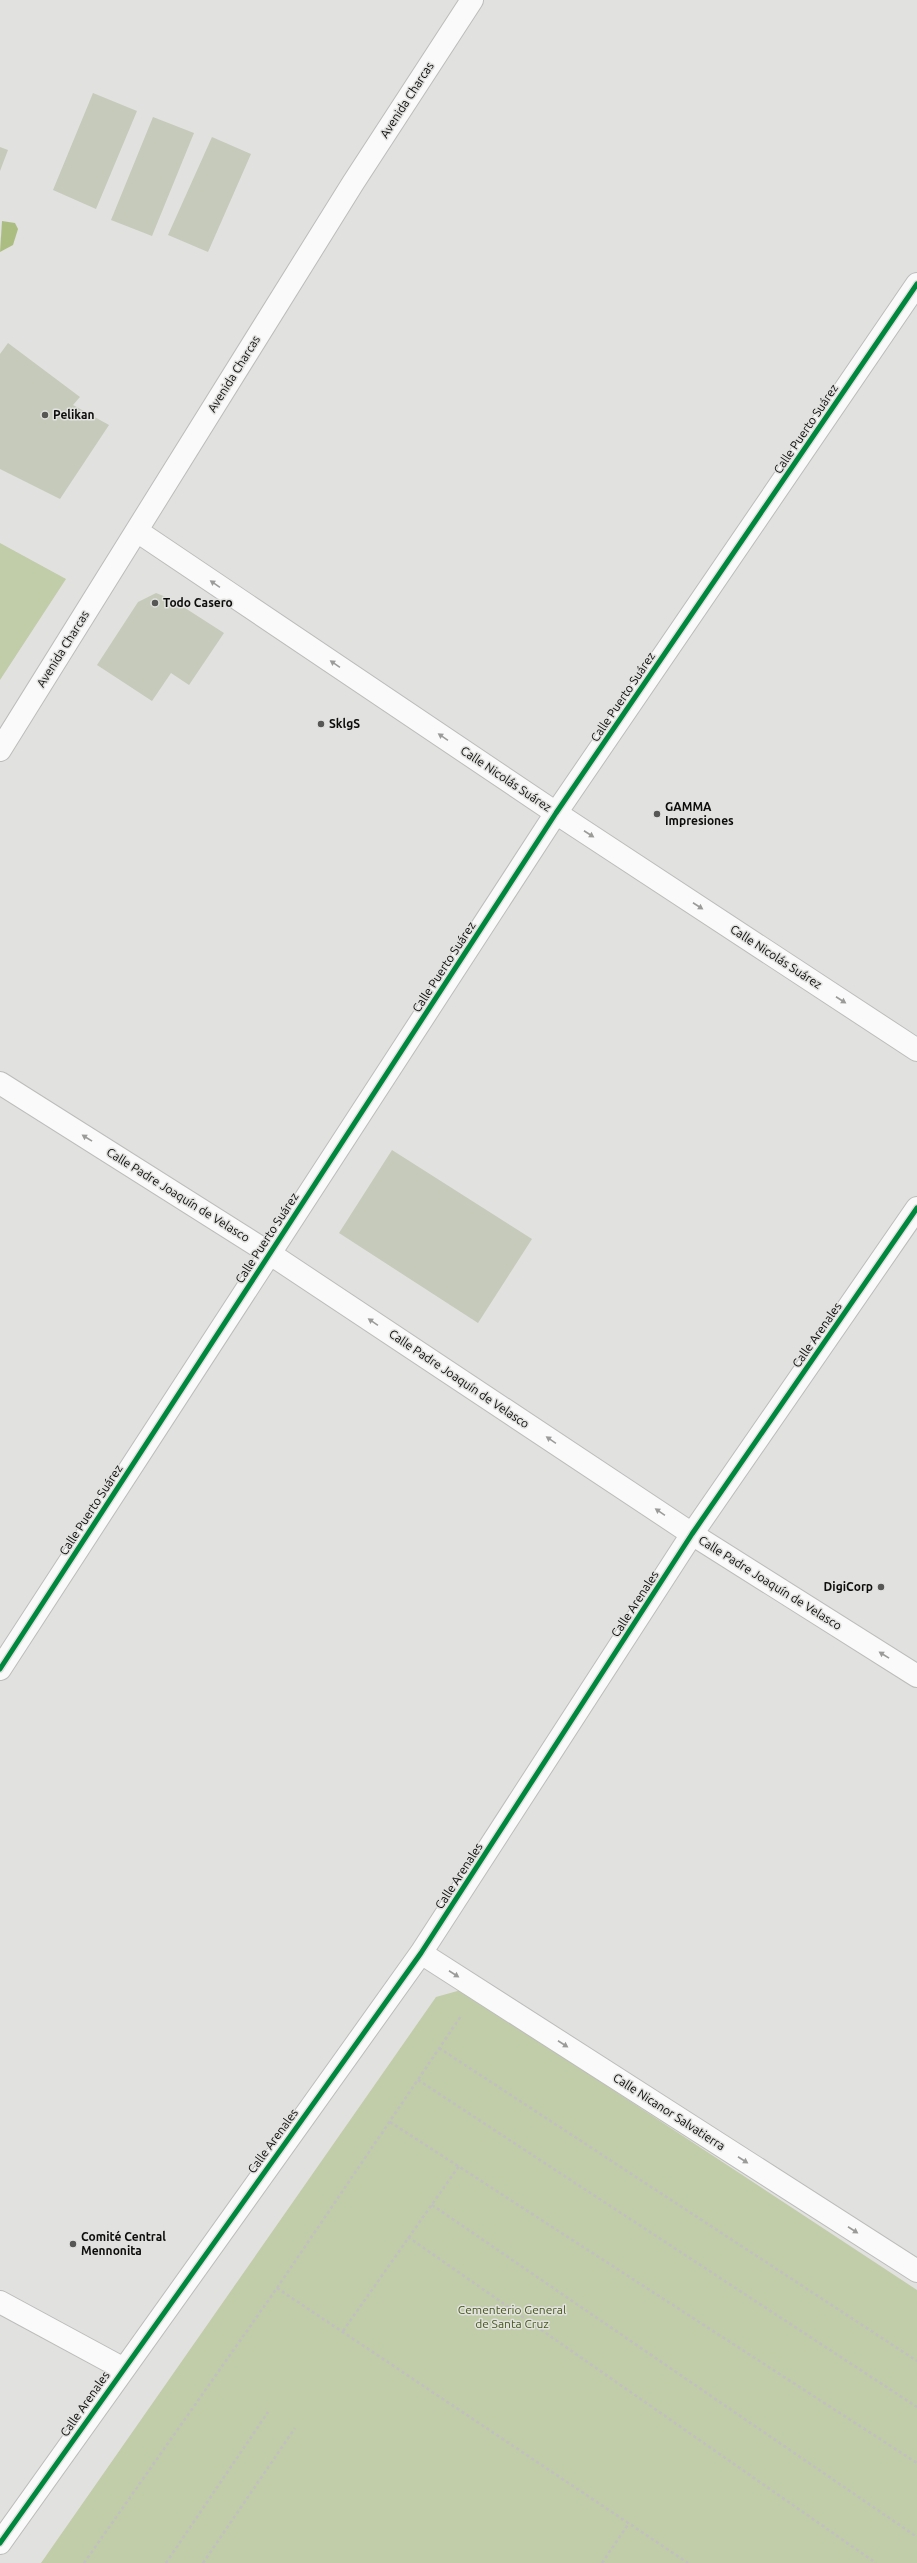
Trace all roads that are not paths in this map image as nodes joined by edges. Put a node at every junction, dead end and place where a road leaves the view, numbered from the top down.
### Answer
1 (472, 0) edge
2 (917, 284) edge
3 (137, 531) junction
4 (0, 750) edge
5 (556, 813) junction
6 (917, 1050) edge
7 (0, 1083) edge
8 (917, 1208) edge
9 (269, 1253) junction
10 (692, 1534) junction
11 (0, 1669) edge
12 (917, 1676) edge
13 (421, 1953) junction
14 (917, 2271) edge
15 (0, 2302) edge
16 (122, 2368) junction
17 (0, 2543) edge

1 - 3 street, Avenida Charcas
2 - 5 street, Calle Puerto Suárez
3 - 4 street, Avenida Charcas
5 -> 3 street, Calle Nicolás Suárez
5 -> 6 street, Calle Nicolás Suárez
5 - 9 street, Calle Puerto Suárez
9 -> 7 street, Calle Padre Joaquín de Velasco
8 - 10 street, Calle Arenales
10 -> 9 street, Calle Padre Joaquín de Velasco
9 - 11 street, Calle Puerto Suárez
12 -> 10 street, Calle Padre Joaquín de Velasco
10 - 13 street, Calle Arenales
13 -> 14 street, Calle Nicanor Salvatierra
13 - 16 street, Calle Arenales
15 - 16 street
16 - 17 street, Calle Arenales

